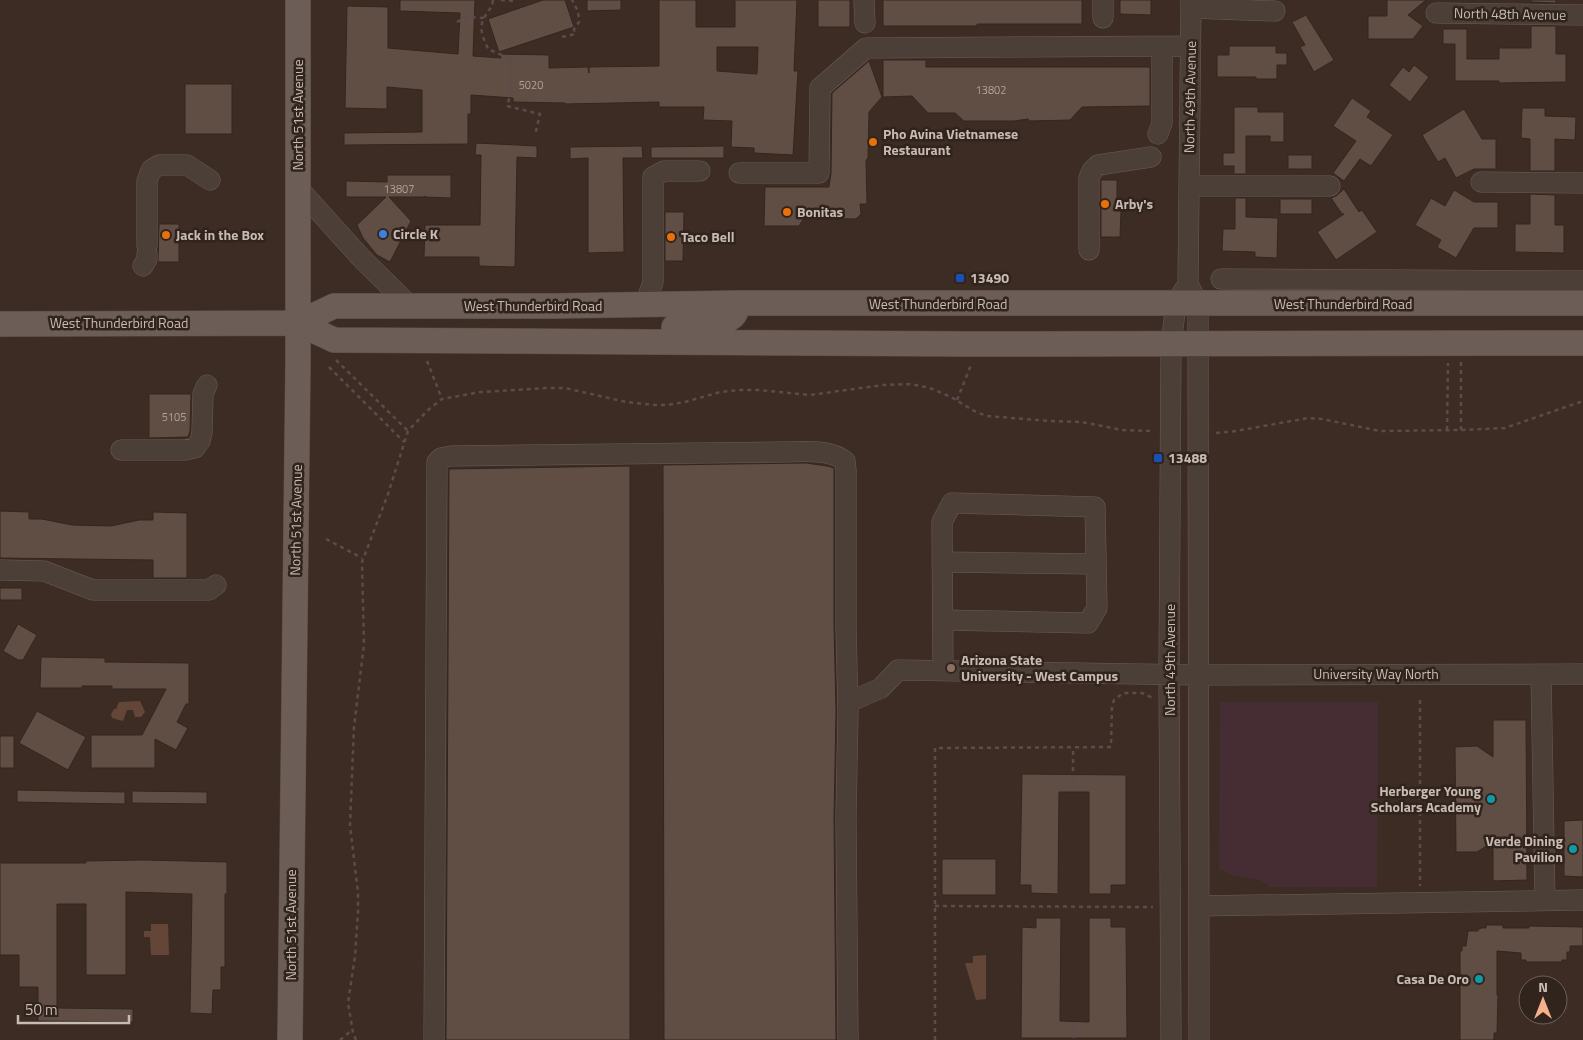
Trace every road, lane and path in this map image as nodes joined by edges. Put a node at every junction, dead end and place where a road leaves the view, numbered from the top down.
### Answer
1 (298, 0) edge
2 (493, 0) edge
3 (501, 0) edge
4 (516, 0) edge
5 (572, 0) edge
6 (864, 0) edge
7 (1191, 4) edge
8 (1275, 11) dead end
9 (1436, 13) dead end
10 (1583, 15) edge
11 (484, 18) junction
12 (457, 22) dead end
13 (865, 23) dead end
14 (562, 37) dead end
15 (1191, 46) junction
16 (1162, 47) junction
17 (1158, 134) dead end
18 (535, 135) dead end
19 (1151, 157) dead end
20 (700, 171) dead end
21 (739, 173) dead end
22 (210, 180) dead end
23 (1481, 182) dead end
24 (1583, 183) edge
25 (1189, 186) junction
26 (1330, 186) dead end
27 (298, 190) junction
28 (1089, 250) dead end
29 (146, 255) dead end
30 (1221, 279) dead end
31 (1252, 279) junction
32 (1583, 280) edge
33 (1187, 297) junction
34 (738, 303) junction
35 (1583, 303) edge
36 (895, 304) junction
37 (1252, 304) junction
38 (644, 305) junction
39 (410, 306) junction
40 (298, 323) junction
41 (0, 324) edge
42 (632, 342) junction
43 (896, 343) junction
44 (1583, 343) edge
45 (1171, 344) junction
46 (1198, 344) junction
47 (1448, 356) dead end
48 (1461, 356) dead end
49 (335, 359) dead end
50 (427, 361) dead end
51 (971, 365) dead end
52 (329, 367) dead end
53 (206, 385) dead end
54 (442, 399) junction
55 (958, 400) junction
56 (1583, 400) edge
57 (1461, 430) junction
58 (408, 431) junction
59 (1157, 431) dead end
60 (1447, 431) junction
61 (1213, 433) dead end
62 (405, 442) junction
63 (121, 450) dead end
64 (326, 539) dead end
65 (362, 558) junction
66 (942, 562) junction
67 (1096, 564) junction
68 (0, 570) edge
69 (216, 585) dead end
70 (943, 620) junction
71 (943, 670) junction
72 (1169, 674) junction
73 (1541, 674) junction
74 (1583, 674) edge
75 (1198, 675) junction
76 (1153, 698) dead end
77 (848, 700) junction
78 (1420, 700) dead end
79 (1073, 748) junction
80 (1073, 787) dead end
81 (1420, 807) junction
82 (1452, 807) dead end
83 (1583, 900) edge
84 (1545, 901) junction
85 (1420, 903) junction
86 (935, 906) junction
87 (1199, 906) junction
88 (1150, 907) dead end
89 (1074, 1026) dead end
90 (352, 1030) junction
91 (290, 1040) edge
92 (340, 1040) edge
93 (356, 1040) edge
94 (434, 1040) edge
95 (848, 1040) edge
96 (935, 1040) edge
97 (1074, 1040) edge
98 (1171, 1040) edge
99 (1199, 1040) edge

1 - 27 main road, North 51st Avenue
2 - 11 path
3 - 4 path
5 - 14 path
6 - 13 street
7 - 8 street, North 49th Avenue
7 - 15 street, North 49th Avenue
9 - 10 street, North 48th Avenue
11 - 12 path
11 - 18 path
15 - 16 street
15 - 25 street, North 49th Avenue
16 - 17 street
16 - 21 street
19 - 28 street
20 - 38 street
22 - 29 street
23 - 24 street
25 - 26 street
25 - 33 street, North 49th Avenue
27 - 39 street
27 - 40 main road, North 51st Avenue
30 - 31 street, West Thunderbird Road
31 - 32 street, West Thunderbird Road
31 - 37 street
33 - 36 main road, West Thunderbird Road
33 - 37 main road, West Thunderbird Road
33 - 45 street, North 49th Avenue
33 - 46 street, North 49th Avenue
34 - 36 main road, West Thunderbird Road
34 - 38 main road, West Thunderbird Road
34 - 42 main road
35 - 37 main road, West Thunderbird Road
36 - 43 main road
38 - 39 main road, West Thunderbird Road
39 - 40 main road, West Thunderbird Road
40 - 41 main road, West Thunderbird Road
40 - 42 main road, West Thunderbird Road
40 - 91 main road, North 51st Avenue
42 - 43 main road, West Thunderbird Road
43 - 45 main road, West Thunderbird Road
44 - 46 main road, West Thunderbird Road
45 - 46 main road, West Thunderbird Road
45 - 72 street, North 49th Avenue
46 - 75 street, North 49th Avenue
47 - 60 path
48 - 57 path
49 - 58 path
50 - 54 path
51 - 55 path
52 - 62 path
53 - 63 street
54 - 55 path
54 - 58 path
55 - 59 path
56 - 57 path
57 - 60 path
58 - 62 path
60 - 61 path
62 - 65 path
64 - 65 path
65 - 90 path
66 - 67 street
66 - 67 street
66 - 70 street
67 - 70 street
68 - 69 street
70 - 71 street
71 - 72 street, University Way North
71 - 77 street, University Way North
72 - 75 street, University Way North
72 - 98 street, North 49th Avenue
73 - 74 street, University Way North
73 - 75 street, University Way North
73 - 84 street
75 - 87 street, North 49th Avenue
76 - 79 path
77 - 94 street
77 - 95 street
78 - 81 path
79 - 80 path
79 - 86 path
81 - 82 path
81 - 85 path
83 - 84 street
84 - 85 street
85 - 87 street
86 - 88 path
86 - 96 path
87 - 99 street, North 49th Avenue
89 - 97 path
90 - 92 path
90 - 93 path

